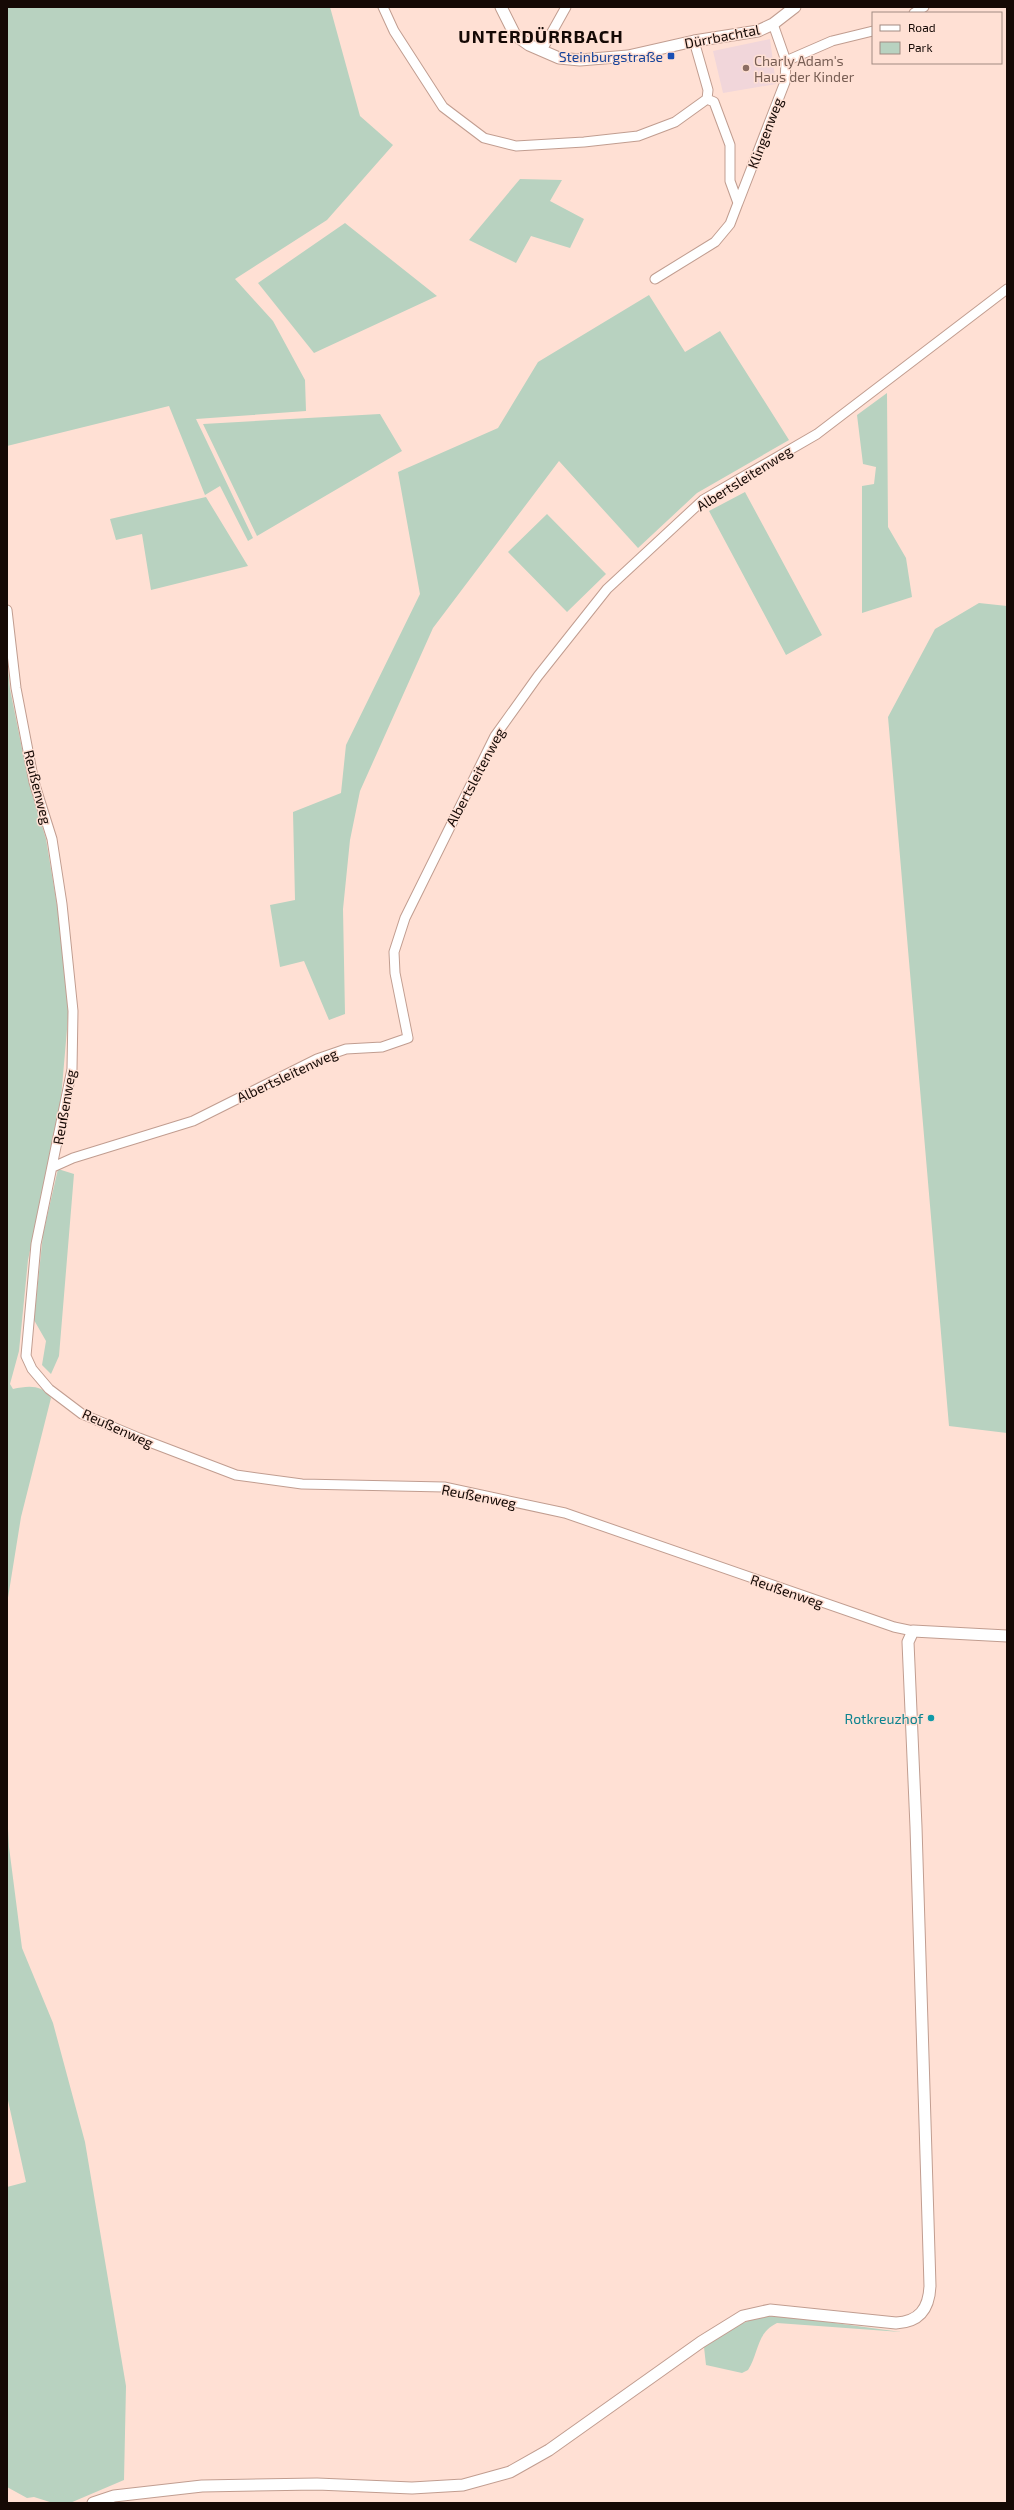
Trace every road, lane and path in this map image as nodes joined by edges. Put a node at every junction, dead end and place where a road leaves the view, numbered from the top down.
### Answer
1 (383, 7) edge
2 (501, 7) edge
3 (566, 7) edge
4 (794, 7) edge
5 (774, 24) junction
6 (872, 31) edge
7 (694, 41) junction
8 (542, 50) junction
9 (786, 61) junction
10 (707, 99) junction
11 (738, 203) junction
12 (655, 279) dead end
13 (1007, 289) edge
14 (7, 610) edge
15 (53, 1167) junction
16 (913, 1631) junction
17 (1007, 1636) edge
18 (94, 2503) edge

1 - 10 street
2 - 8 street, Dürrbachtal
3 - 8 street
4 - 5 street, Dürrbachtal
5 - 7 street, Dürrbachtal
5 - 9 street, Klingenweg
6 - 9 street
7 - 8 street, Dürrbachtal
7 - 10 street
9 - 11 street, Klingenweg
10 - 11 street
11 - 12 street, Klingenweg
13 - 15 street, Albertsleitenweg
14 - 15 street, Reußenweg
15 - 16 street, Reußenweg
16 - 17 street
16 - 18 street

